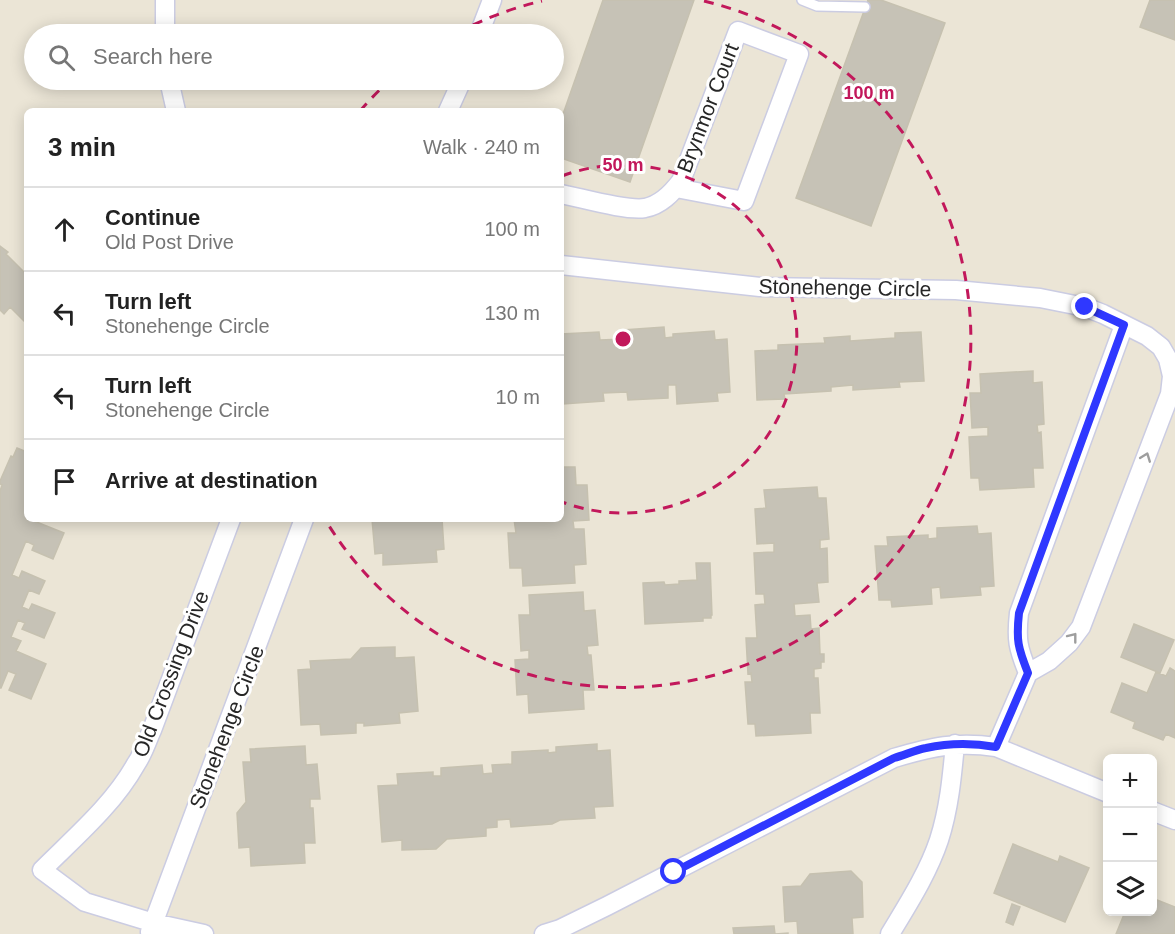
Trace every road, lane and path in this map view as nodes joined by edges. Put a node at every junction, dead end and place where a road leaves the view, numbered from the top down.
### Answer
1 (165, 0) edge
2 (492, 0) edge
3 (802, 0) edge
4 (865, 8) dead end
5 (165, 24) edge
6 (483, 24) edge
7 (172, 90) edge
8 (457, 90) edge
9 (175, 108) edge
10 (449, 108) edge
11 (676, 188) junction
12 (564, 195) edge
13 (564, 266) edge
14 (1124, 325) junction
15 (230, 522) edge
16 (303, 522) edge
17 (1028, 673) junction
18 (955, 744) junction
19 (996, 747) junction
20 (1103, 791) edge
21 (1157, 813) edge
22 (1175, 820) edge
23 (151, 928) edge
24 (204, 934) edge
25 (544, 934) edge
26 (890, 934) edge

1 - 5 street
2 - 6 street
3 - 4 lane
7 - 9 street
8 - 10 street
11 - 11 street, Brynmor Court
11 - 12 street, Brynmor Court
13 - 14 street, Stonehenge Circle
14 - 17 street
17 -> 14 street, Stonehenge Circle
15 - 23 street, Old Crossing Drive
16 - 23 street, Stonehenge Circle
17 - 19 street
18 - 19 street
18 - 25 street
18 - 26 street
19 - 20 street
21 - 22 street
23 - 24 street

